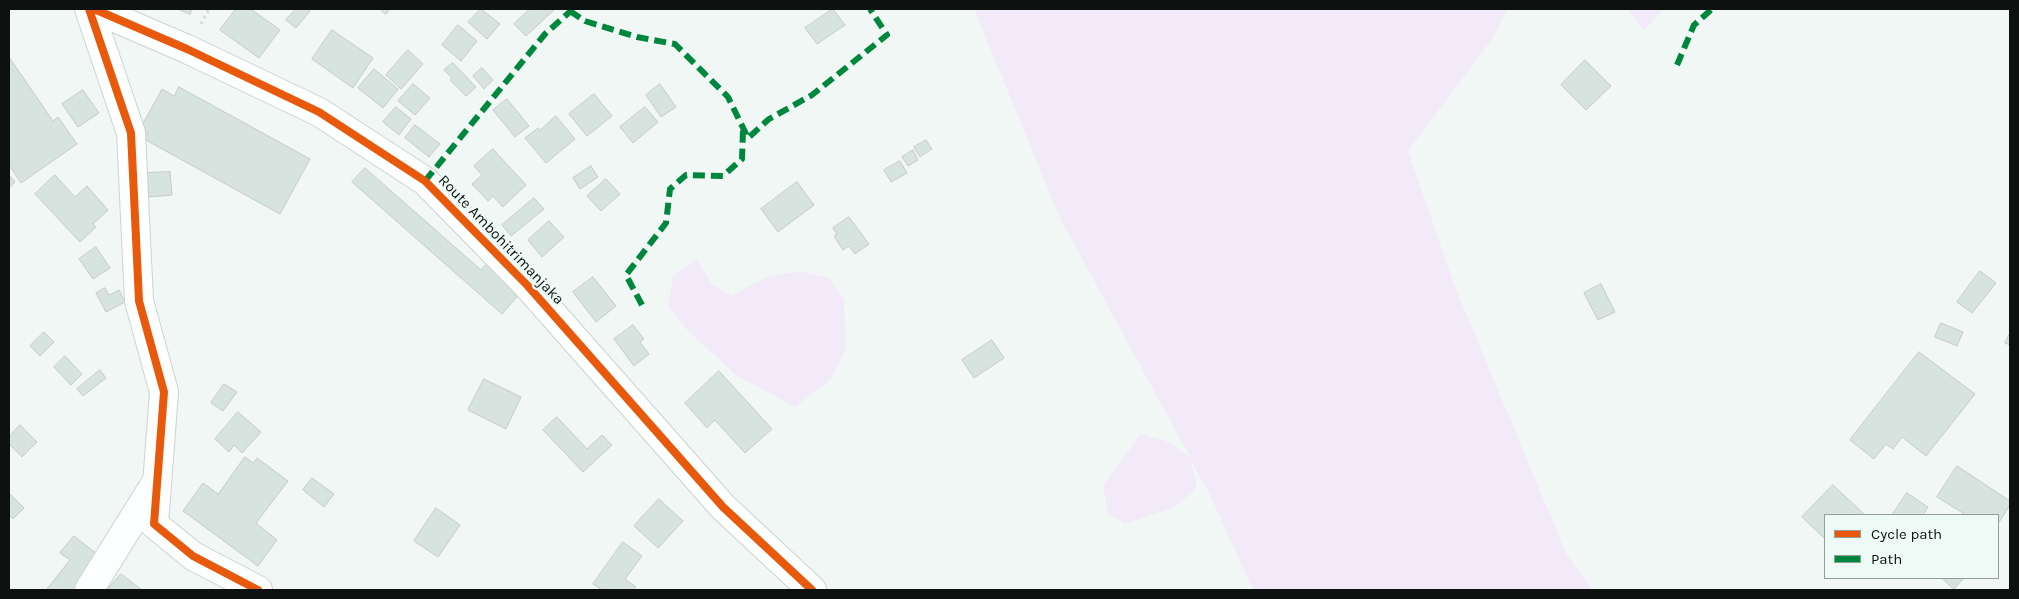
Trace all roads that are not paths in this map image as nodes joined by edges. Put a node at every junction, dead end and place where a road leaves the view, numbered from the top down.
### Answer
1 (88, 9) edge
2 (94, 9) edge
3 (159, 479) junction
4 (89, 590) edge
5 (258, 590) edge
6 (812, 590) edge

1 - 3 street
2 - 6 street, Route Ambohitrimanjaka
3 - 4 street
3 - 5 street

